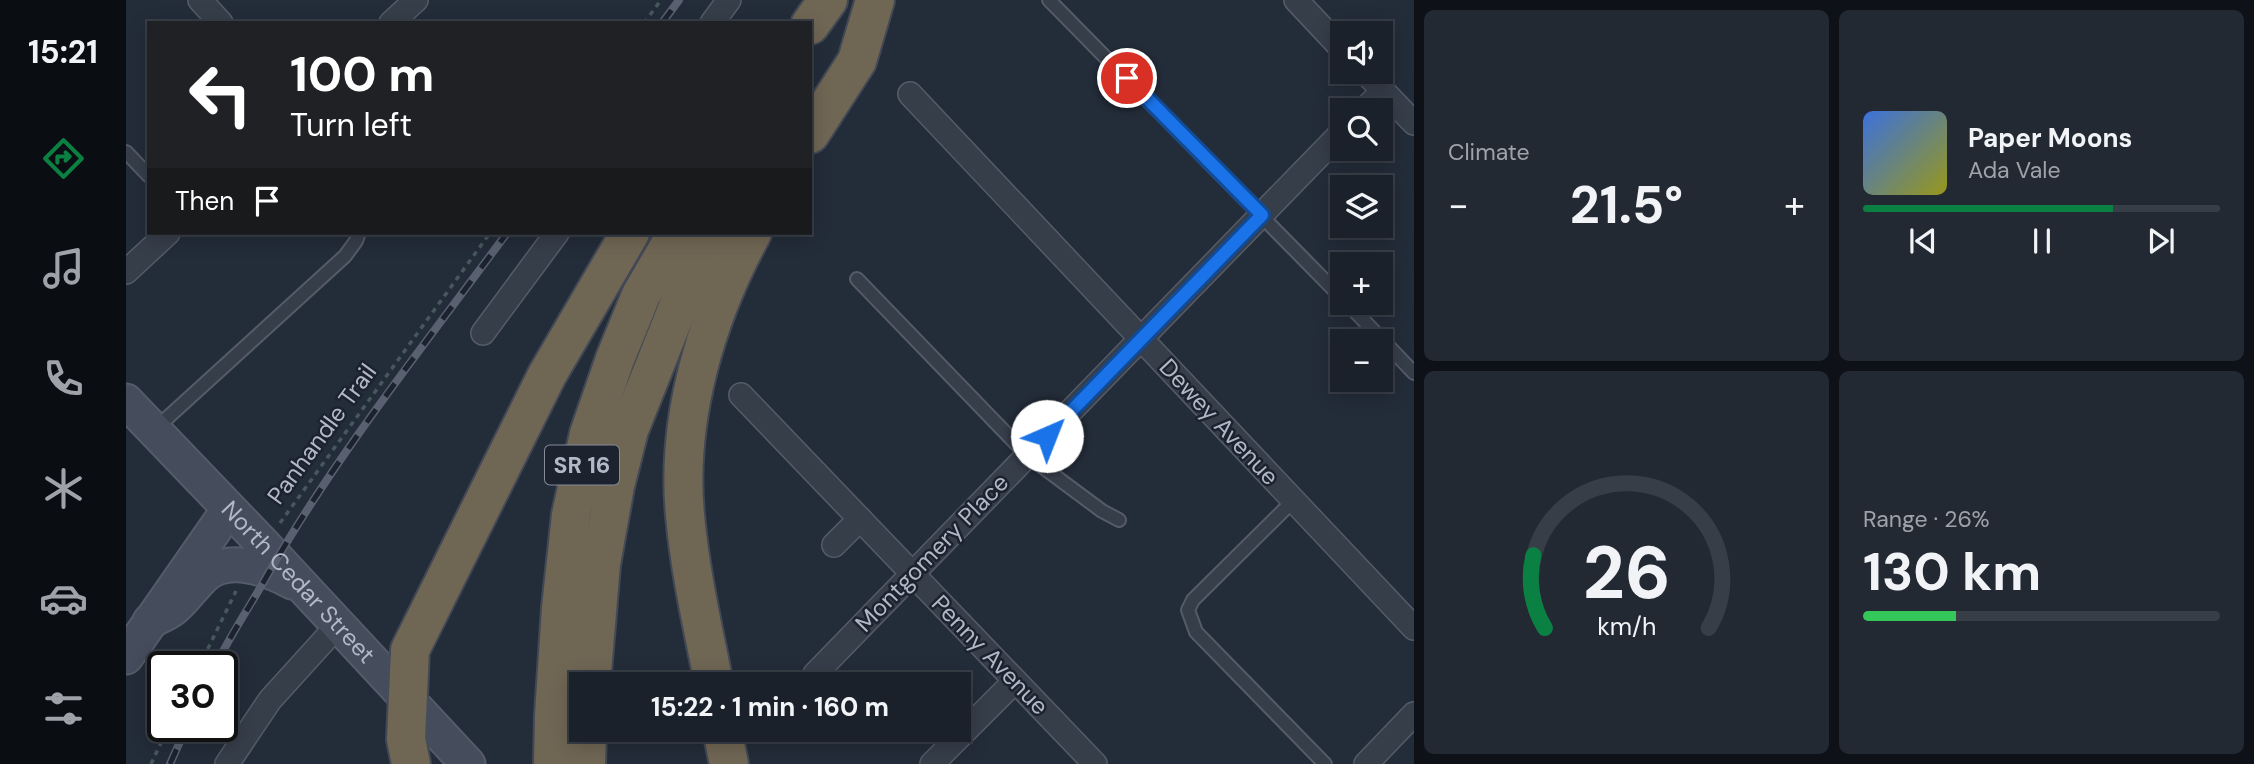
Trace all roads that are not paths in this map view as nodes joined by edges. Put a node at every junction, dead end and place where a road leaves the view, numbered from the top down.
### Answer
1 (200, 0) edge
2 (729, 0) edge
3 (804, 0) edge
4 (828, 0) edge
5 (869, 0) edge
6 (875, 0) edge
7 (1049, 0) edge
8 (1297, 0) edge
9 (413, 1) edge
10 (219, 21) edge
11 (393, 21) edge
12 (713, 21) edge
13 (789, 21) edge
14 (812, 22) edge
15 (1330, 35) edge
16 (812, 81) edge
17 (1376, 84) edge
18 (1383, 91) junction
19 (910, 94) dead end
20 (1376, 98) edge
21 (1414, 123) edge
22 (812, 131) edge
23 (1330, 144) edge
24 (126, 152) edge
25 (147, 174) edge
26 (1262, 215) junction
27 (165, 235) edge
28 (358, 235) edge
29 (556, 235) edge
30 (629, 235) edge
31 (676, 235) edge
32 (713, 235) edge
33 (751, 235) edge
34 (126, 272) edge
35 (857, 279) dead end
36 (1330, 286) edge
37 (1358, 315) edge
38 (483, 333) dead end
39 (1141, 339) junction
40 (1414, 373) edge
41 (741, 395) dead end
42 (126, 401) edge
43 (154, 430) junction
44 (1028, 456) junction
45 (1294, 500) junction
46 (229, 509) junction
47 (860, 519) junction
48 (1119, 520) dead end
49 (834, 545) dead end
50 (257, 556) junction
51 (912, 573) junction
52 (150, 621) junction
53 (338, 625) junction
54 (1414, 628) edge
55 (127, 654) edge
56 (569, 672) edge
57 (592, 672) edge
58 (712, 672) edge
59 (817, 672) edge
60 (1016, 681) junction
61 (408, 700) junction
62 (1414, 714) edge
63 (573, 742) edge
64 (724, 742) edge
65 (231, 762) edge
66 (411, 764) edge
67 (468, 764) edge
68 (553, 764) edge
69 (729, 764) edge
70 (932, 764) edge
71 (1095, 764) edge
72 (1325, 764) edge
73 (1366, 764) edge

1 - 10 street
2 - 12 street
3 - 13 highway
4 - 14 highway
5 - 16 highway
6 - 22 highway
7 - 26 lane
8 - 15 street
9 - 11 street
17 - 18 street
18 - 20 street
18 - 21 street
19 - 39 street, Dewey Avenue
23 - 26 street, Montgomery Place
24 - 25 lane
26 - 36 lane
26 - 39 street, Montgomery Place
27 - 34 street
28 - 43 lane
29 - 38 street
30 - 61 highway
31 - 56 highway, SR 16
32 - 57 highway, SR 16
33 - 58 highway
35 - 44 lane
37 - 40 lane
39 - 44 street, Montgomery Place
39 - 45 street, Dewey Avenue
41 - 47 street, Penny Avenue
42 - 43 main road, North Cedar Street
43 - 46 main road, North Cedar Street
44 - 48 lane
44 - 51 street, Montgomery Place
45 - 54 street, Dewey Avenue
45 - 72 lane
46 - 50 main road, North Cedar Street
46 - 52 main road
47 - 49 street
47 - 51 street, Penny Avenue
50 - 52 main road
50 - 53 main road, North Cedar Street
51 - 59 street, Montgomery Place
51 - 60 street, Penny Avenue
52 - 55 main road
53 - 61 main road, North Cedar Street
53 - 65 street
60 - 70 street
60 - 71 street, Penny Avenue
61 - 66 highway
61 - 67 main road, North Cedar Street
62 - 73 street
63 - 68 highway, SR 16
64 - 69 highway

